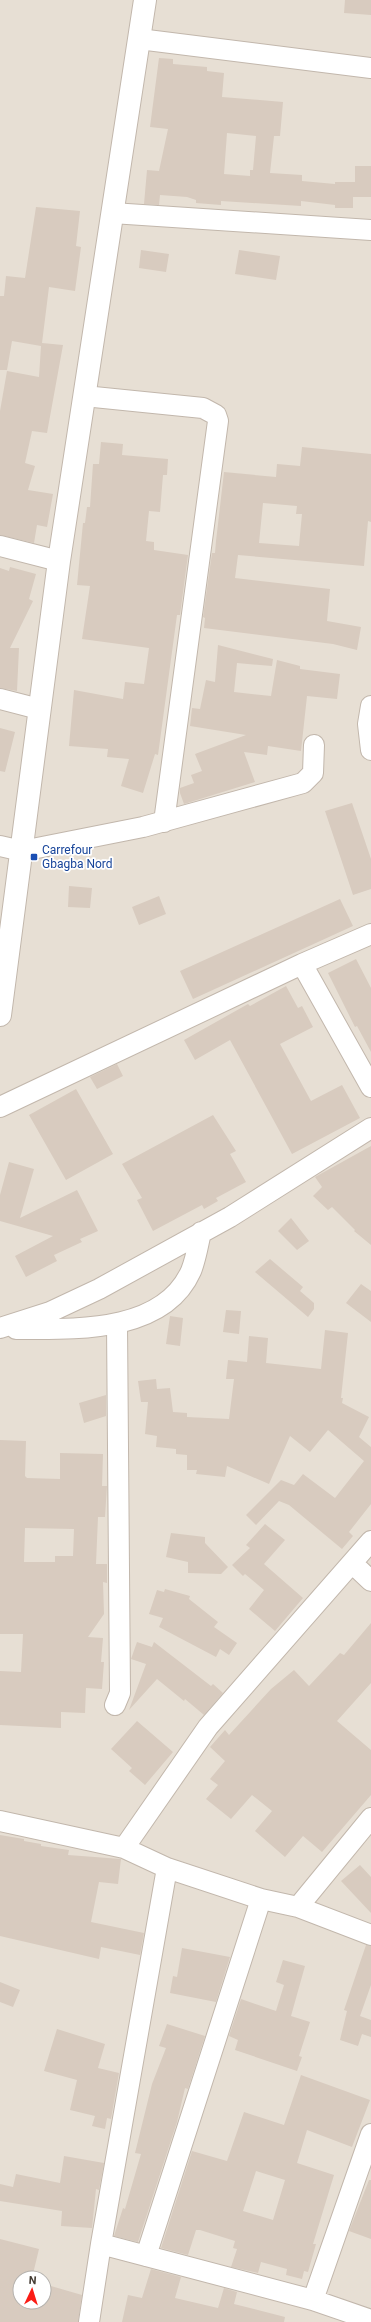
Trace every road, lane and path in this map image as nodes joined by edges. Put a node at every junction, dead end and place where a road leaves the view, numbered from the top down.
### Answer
1 (145, 0) edge
2 (139, 39) junction
3 (371, 68) edge
4 (112, 213) junction
5 (371, 230) edge
6 (84, 396) junction
7 (0, 546) edge
8 (59, 561) junction
9 (0, 699) edge
10 (371, 706) edge
11 (39, 709) junction
12 (314, 744) dead end
13 (371, 750) edge
14 (164, 822) junction
15 (0, 846) edge
16 (22, 851) junction
17 (371, 934) edge
18 (302, 964) junction
19 (0, 1011) edge
20 (371, 1087) edge
21 (0, 1107) edge
22 (371, 1128) edge
23 (202, 1232) junction
24 (117, 1324) junction
25 (0, 1328) edge
26 (371, 1541) edge
27 (352, 1563) junction
28 (371, 1581) edge
29 (115, 1705) dead end
30 (371, 1818) edge
31 (0, 1821) edge
32 (124, 1848) junction
33 (167, 1868) junction
34 (260, 1899) junction
35 (298, 1907) junction
36 (371, 1935) edge
37 (371, 2134) edge
38 (101, 2244) junction
39 (146, 2256) junction
40 (313, 2300) junction
41 (371, 2320) edge
42 (89, 2322) edge

1 - 2 street
2 - 3 street
2 - 4 street
4 - 5 street
4 - 6 street
6 - 8 street
6 - 14 street
7 - 8 street
8 - 11 street
9 - 11 street
10 - 13 street
11 - 16 street
12 - 14 street
14 - 16 street
15 - 16 street
16 - 19 street
17 - 18 street
18 - 20 street
18 - 21 street
22 - 23 street
23 - 24 street
23 - 25 street
24 - 25 street
24 - 29 street
26 - 27 street
27 - 28 street
27 - 32 street
30 - 35 street
31 - 32 street
32 - 33 street
33 - 34 street
33 - 38 street
34 - 35 street
34 - 39 street
35 - 36 street
37 - 40 street
38 - 39 street
38 - 42 street
39 - 40 street
40 - 41 street

